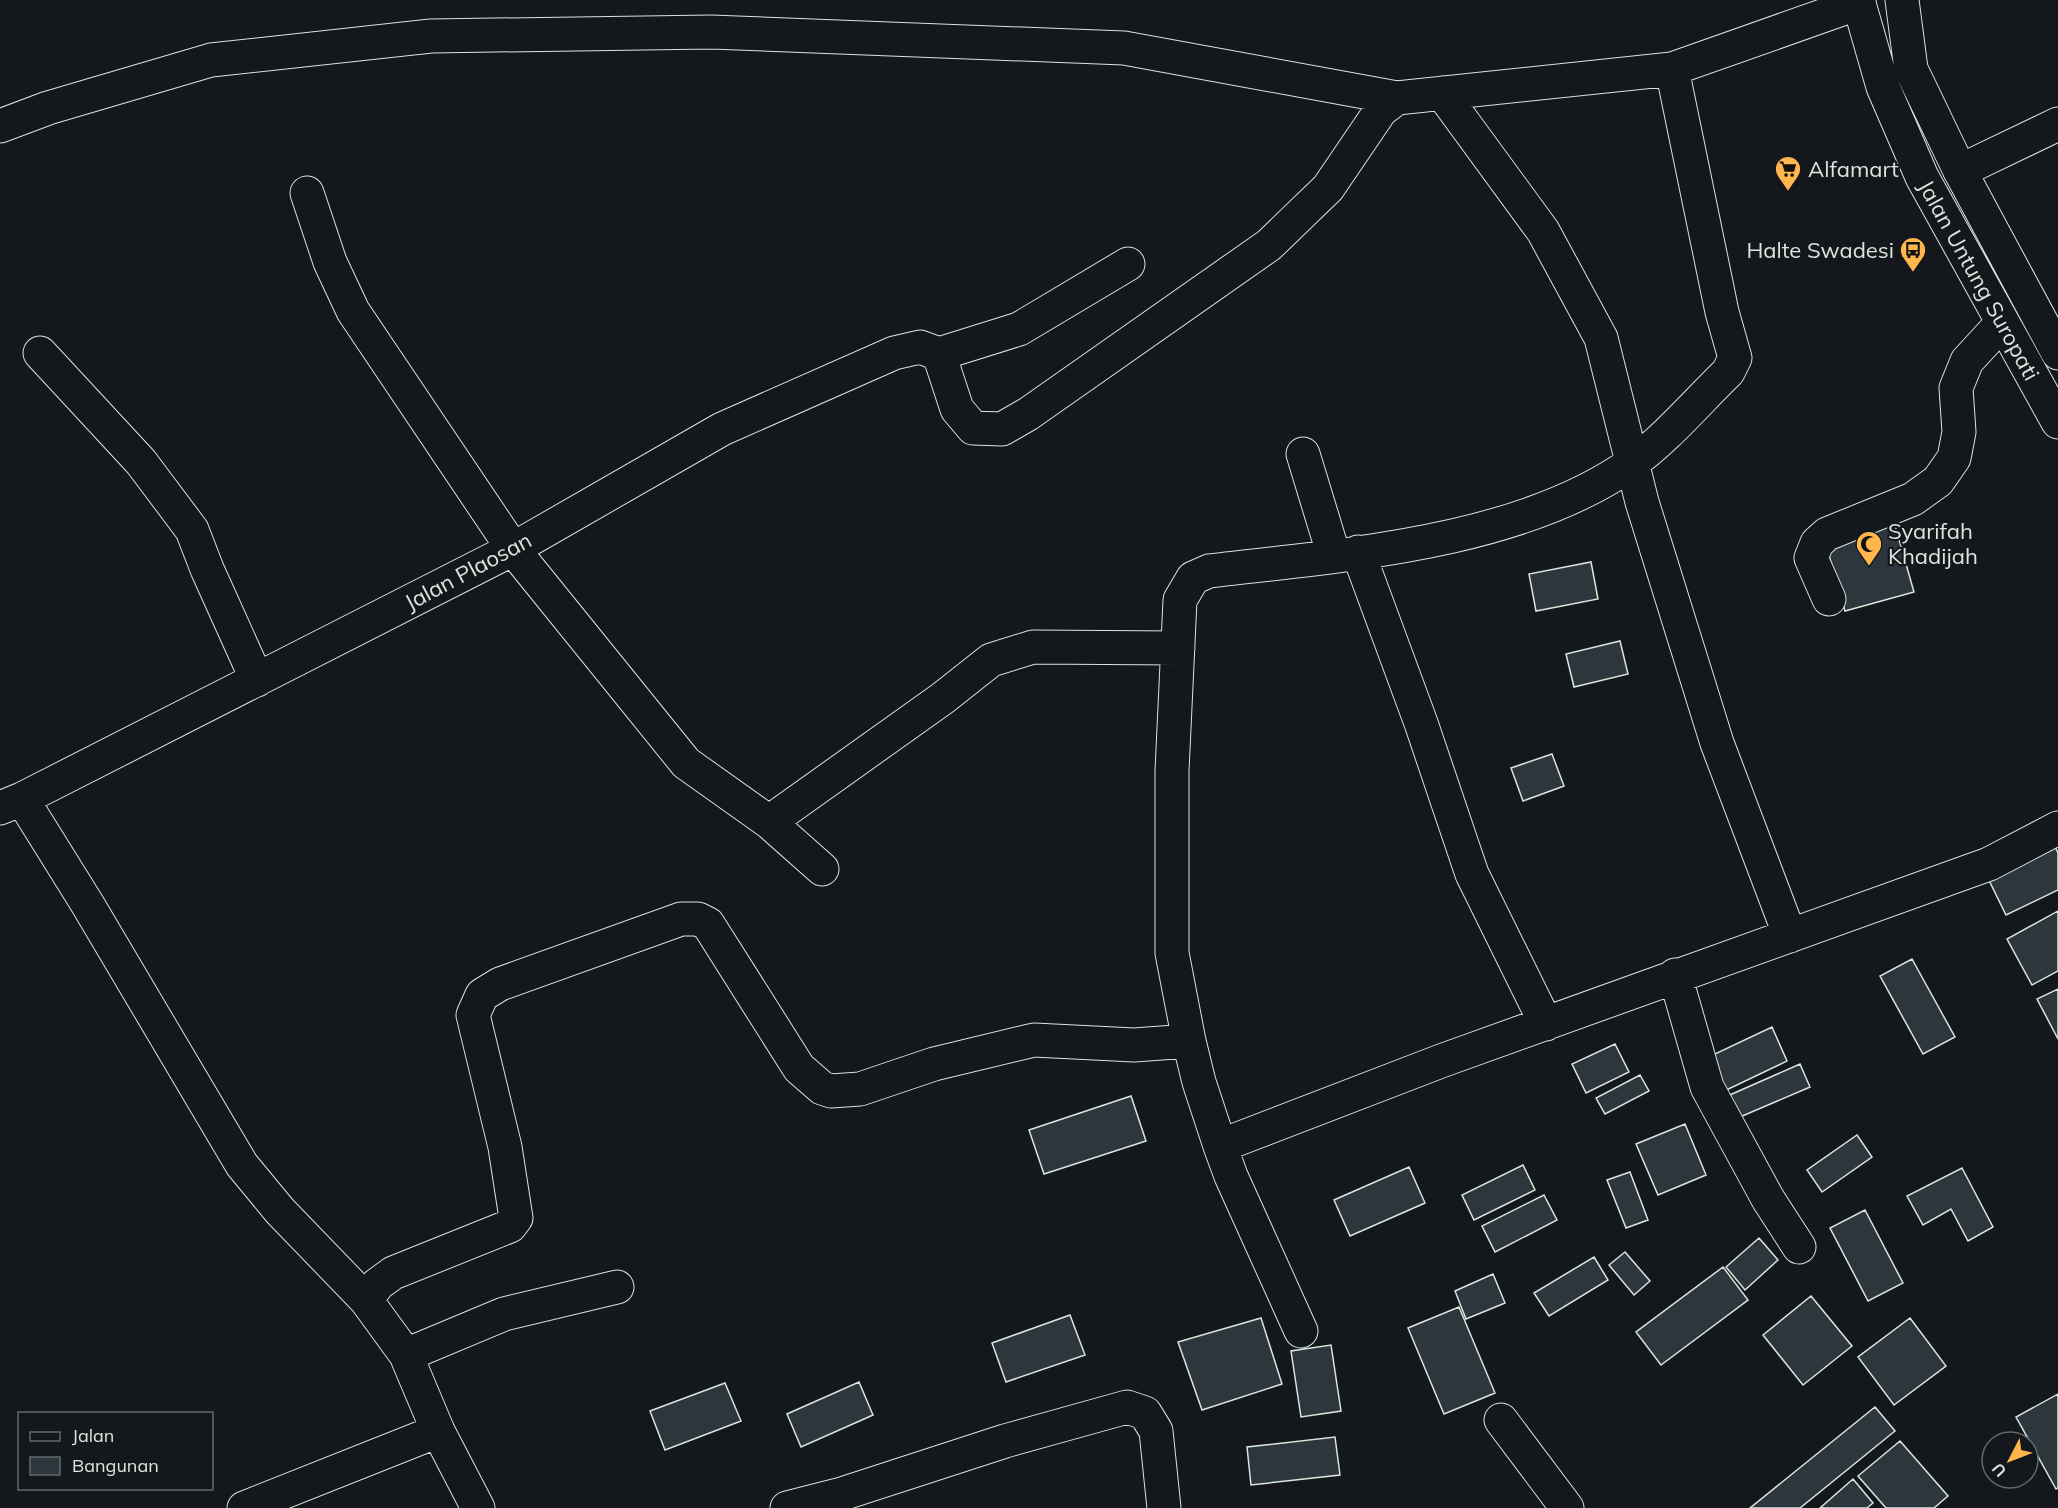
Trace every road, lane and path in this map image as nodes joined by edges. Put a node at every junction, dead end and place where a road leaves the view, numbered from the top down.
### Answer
1 (1902, 0) edge
2 (1858, 1) edge
3 (1672, 69) junction
4 (1442, 93) junction
5 (1397, 98) junction
6 (2058, 124) edge
7 (0, 126) edge
8 (1960, 171) junction
9 (307, 193) dead end
10 (1128, 264) dead end
11 (2002, 323) junction
12 (40, 352) dead end
13 (2058, 353) edge
14 (939, 354) junction
15 (2058, 422) edge
16 (1302, 454) dead end
17 (1632, 463) junction
18 (513, 549) junction
19 (1346, 554) junction
20 (1829, 599) dead end
21 (1178, 648) junction
22 (257, 680) junction
23 (11, 804) edge
24 (769, 822) junction
25 (2058, 828) edge
26 (822, 869) dead end
27 (1790, 936) junction
28 (1675, 975) junction
29 (1546, 1024) junction
30 (1189, 1041) junction
31 (1220, 1146) junction
32 (1799, 1247) dead end
33 (617, 1287) dead end
34 (366, 1300) junction
35 (1301, 1331) dead end
36 (405, 1355) junction
37 (1501, 1420) dead end
38 (438, 1431) junction
39 (244, 1508) edge
40 (478, 1508) edge
41 (787, 1508) edge
42 (1164, 1508) edge
43 (1567, 1508) edge

1 - 8 main road, Jalan Untung Suropati
2 - 3 main road
2 - 11 main road, Jalan Untung Suropati
3 - 4 main road
3 - 17 main road
4 - 5 main road
4 - 17 main road
5 - 7 main road
5 - 14 main road
6 - 8 main road
8 - 13 main road, Jalan Untung Suropati
9 - 18 main road
10 - 14 main road
11 - 15 main road, Jalan Untung Suropati
11 - 20 main road
12 - 22 main road
14 - 18 main road, Jalan Plaosan
16 - 19 main road
17 - 19 main road
17 - 27 main road
18 - 22 main road, Jalan Plaosan
18 - 24 main road
19 - 21 main road
19 - 29 main road
21 - 24 main road
21 - 30 main road
22 - 23 main road, Jalan Plaosan
23 - 34 main road
24 - 26 main road
25 - 27 main road
27 - 28 main road
28 - 29 main road
28 - 32 main road
29 - 31 main road
30 - 31 main road
30 - 34 main road
31 - 35 main road
33 - 36 main road
34 - 36 main road
36 - 38 main road
37 - 43 main road
38 - 39 main road
38 - 40 main road
41 - 42 main road

